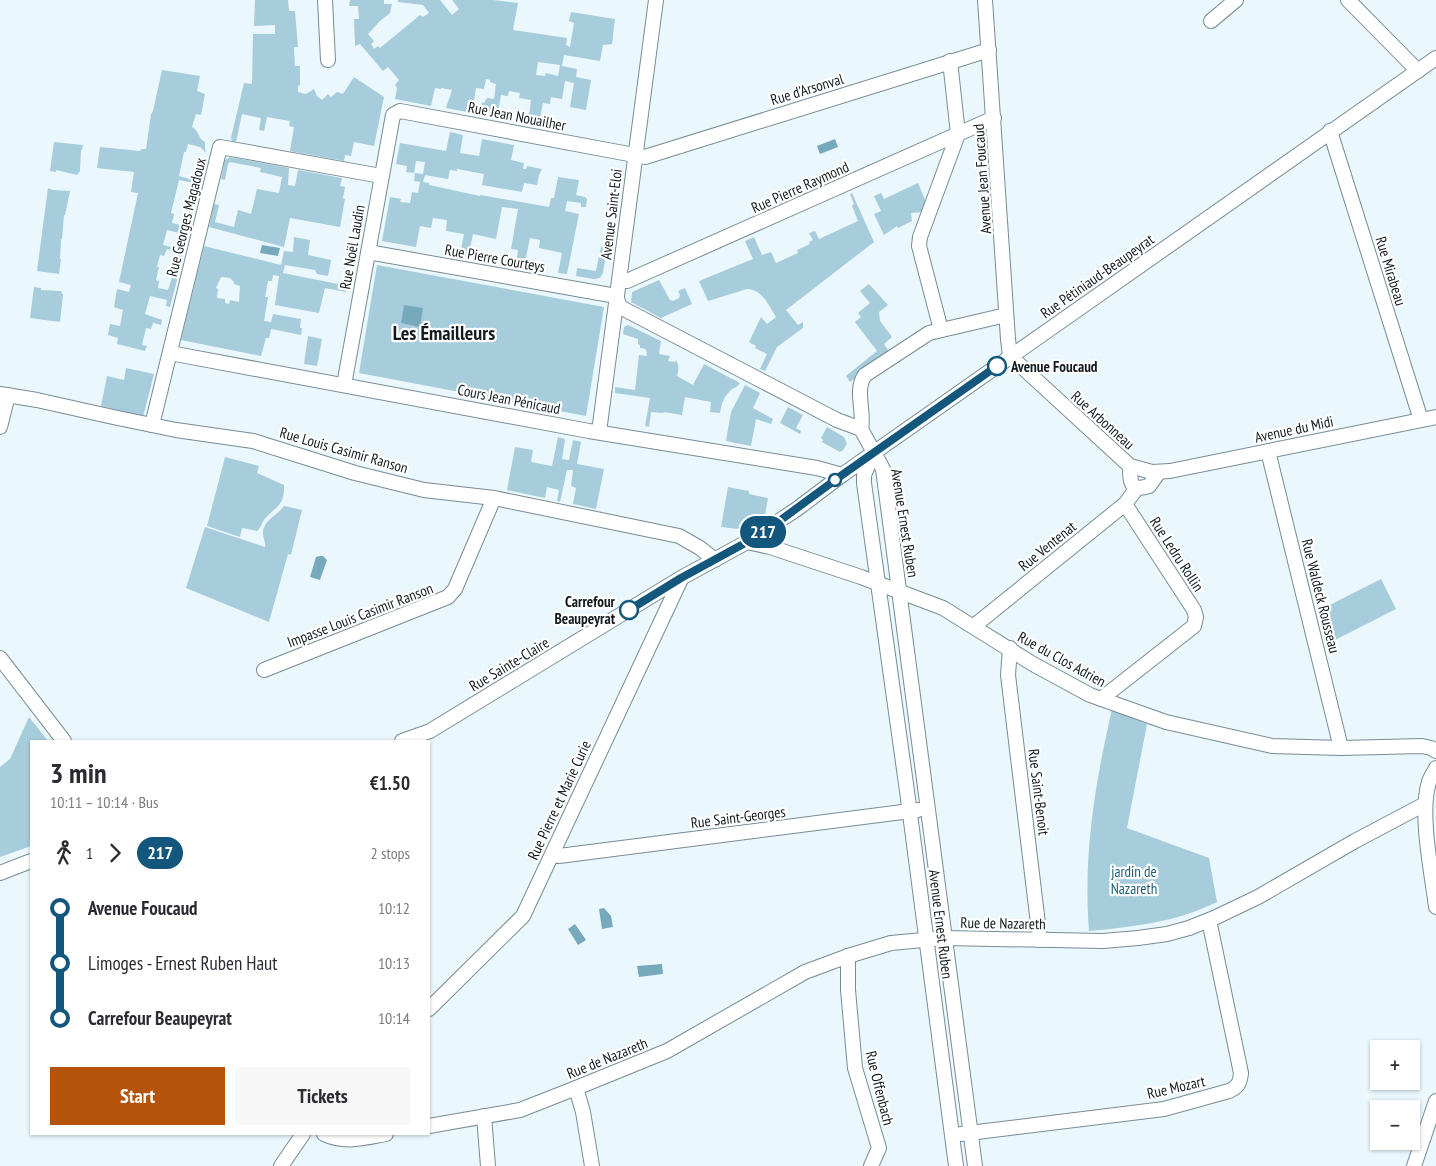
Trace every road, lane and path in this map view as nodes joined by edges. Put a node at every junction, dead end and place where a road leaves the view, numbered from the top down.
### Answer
1 (325, 0) edge
2 (656, 0) edge
3 (985, 0) edge
4 (1236, 0) edge
5 (1348, 0) edge
6 (1211, 21) dead end
7 (989, 50) junction
8 (1436, 58) edge
9 (328, 60) dead end
10 (950, 61) junction
11 (1418, 71) junction
12 (393, 114) joint
13 (994, 118) junction
14 (1330, 131) junction
15 (958, 134) junction
16 (635, 155) junction
17 (381, 176) junction
18 (368, 252) junction
19 (619, 280) junction
20 (616, 296) junction
21 (1006, 315) junction
22 (941, 330) junction
23 (170, 353) junction
24 (1010, 356) junction
25 (344, 384) junction
26 (4, 394) edge
27 (1436, 417) edge
28 (1421, 420) junction
29 (152, 425) junction
30 (0, 427) edge
31 (861, 429) junction
32 (599, 432) junction
33 (1268, 451) junction
34 (873, 453) junction
35 (1130, 466) junction
36 (1159, 472) junction
37 (842, 475) junction
38 (1137, 488) junction
39 (494, 498) junction
40 (1126, 504) junction
41 (747, 542) junction
42 (715, 560) junction
43 (681, 578) junction
44 (879, 584) junction
45 (899, 591) junction
46 (974, 626) junction
47 (1010, 648) junction
48 (0, 658) edge
49 (264, 670) dead end
50 (1101, 699) junction
51 (63, 740) edge
52 (405, 740) edge
53 (1341, 748) junction
54 (1436, 751) edge
55 (1436, 768) edge
56 (1425, 804) junction
57 (928, 808) junction
58 (910, 812) junction
59 (553, 853) junction
60 (30, 861) edge
61 (0, 873) edge
62 (1436, 908) edge
63 (1209, 920) junction
64 (945, 938) junction
65 (927, 940) junction
66 (1040, 940) junction
67 (848, 956) junction
68 (430, 1008) edge
69 (576, 1088) junction
70 (1436, 1101) edge
71 (484, 1116) junction
72 (430, 1126) edge
73 (971, 1132) junction
74 (302, 1135) edge
75 (326, 1135) edge
76 (380, 1135) edge
77 (952, 1136) junction
78 (281, 1166) edge
79 (488, 1166) edge
80 (592, 1166) edge
81 (871, 1166) edge
82 (956, 1166) edge
83 (975, 1166) edge
84 (1414, 1166) edge

1 - 9 street
2 - 16 street, Avenue Saint-Eloi
3 - 7 street, Avenue Jean Foucaud
4 - 6 street
5 - 11 street
7 - 10 street, Rue d'Arsonval
7 - 13 street, Avenue Jean Foucaud
8 - 11 street, Rue Pétiniaud-Beaupeyrat
10 - 15 street
10 - 16 street, Rue d'Arsonval
11 - 14 street, Rue Pétiniaud-Beaupeyrat
12 - 16 street, Rue Jean Nouailher
12 - 17 street, Rue Noël Laudin
13 - 15 street, Rue Pierre Raymond
13 - 21 street, Avenue Jean Foucaud
14 - 24 street, Rue Pétiniaud-Beaupeyrat
14 - 28 street, Rue Mirabeau
15 - 19 street, Rue Pierre Raymond
15 - 22 street
16 - 19 street, Avenue Saint-Eloi
17 - 18 street, Rue Noël Laudin
17 - 23 street, Rue Georges Magadoux
18 - 20 street, Rue Pierre Courteys
18 - 25 street, Rue Noël Laudin
19 - 20 street, Avenue Saint-Eloi
20 - 31 street
20 - 32 street, Avenue Saint-Eloi
21 - 22 street
21 - 24 street, Avenue Jean Foucaud
22 - 31 street
23 - 25 street, Cours Jean Pénicaud
23 - 29 street, Rue Georges Magadoux
24 - 34 street, Rue Pétiniaud-Beaupeyrat
24 - 35 street, Rue Arbonneau
25 - 32 street, Cours Jean Pénicaud
26 - 29 street, Rue Louis Casimir Ranson
26 - 30 street
27 - 28 street, Avenue du Midi
28 - 33 street, Avenue du Midi
29 - 39 street, Rue Louis Casimir Ranson
31 - 34 street
32 - 37 street, Cours Jean Pénicaud
33 - 36 street, Avenue du Midi
33 - 53 street, Rue Waldeck Rousseau
34 - 37 street, Rue Pétiniaud-Beaupeyrat
34 - 44 street, Avenue Ernest Ruben
34 - 45 street, Avenue Ernest Ruben
35 - 36 street
35 - 38 street
36 - 38 street
37 - 41 street, Rue Pétiniaud-Beaupeyrat
38 - 40 street, Rue Ventenat
39 - 42 street, Rue Louis Casimir Ranson
39 - 49 street, Impasse Louis Casimir Ranson
40 - 46 street, Rue Ventenat
40 - 50 street, Rue Ledru Rollin
41 - 42 street
41 - 44 street, Rue du Clos Adrien
42 - 43 street
43 - 52 street, Rue Sainte-Claire
43 - 59 street, Rue Pierre et Marie Curie
44 - 45 street, Rue du Clos Adrien
44 - 58 street, Avenue Ernest Ruben
45 - 46 street, Rue du Clos Adrien
45 - 57 street, Avenue Ernest Ruben
46 - 47 street, Rue du Clos Adrien
47 - 50 street, Rue du Clos Adrien
47 - 66 street, Rue Saint-Benoit
48 - 51 street
50 - 53 street, Rue du Clos Adrien
53 - 54 street, Rue du Clos Adrien
55 - 56 street
56 - 62 street
56 - 63 street, Rue de Nazareth
57 - 58 street, Rue Saint-Georges
57 - 64 street, Avenue Ernest Ruben
58 - 59 street, Rue Saint-Georges
58 - 65 street, Avenue Ernest Ruben
59 - 68 street, Rue Pierre et Marie Curie
60 - 61 street
63 - 66 street, Rue de Nazareth
63 - 73 street, Rue Mozart
64 - 65 street, Rue de Nazareth
64 - 66 street, Rue de Nazareth
64 - 73 street, Avenue Ernest Ruben
65 - 67 street, Rue de Nazareth
65 - 77 street, Avenue Ernest Ruben
67 - 69 street, Rue de Nazareth
67 - 81 street, Rue Offenbach
69 - 71 street, Rue de Nazareth
69 - 80 street
70 - 84 street
71 - 72 street, Rue de Nazareth
71 - 79 street
73 - 77 street, Rue Mozart
73 - 83 street, Avenue Ernest Ruben
74 - 78 street
75 - 76 street
77 - 82 street, Avenue Ernest Ruben

